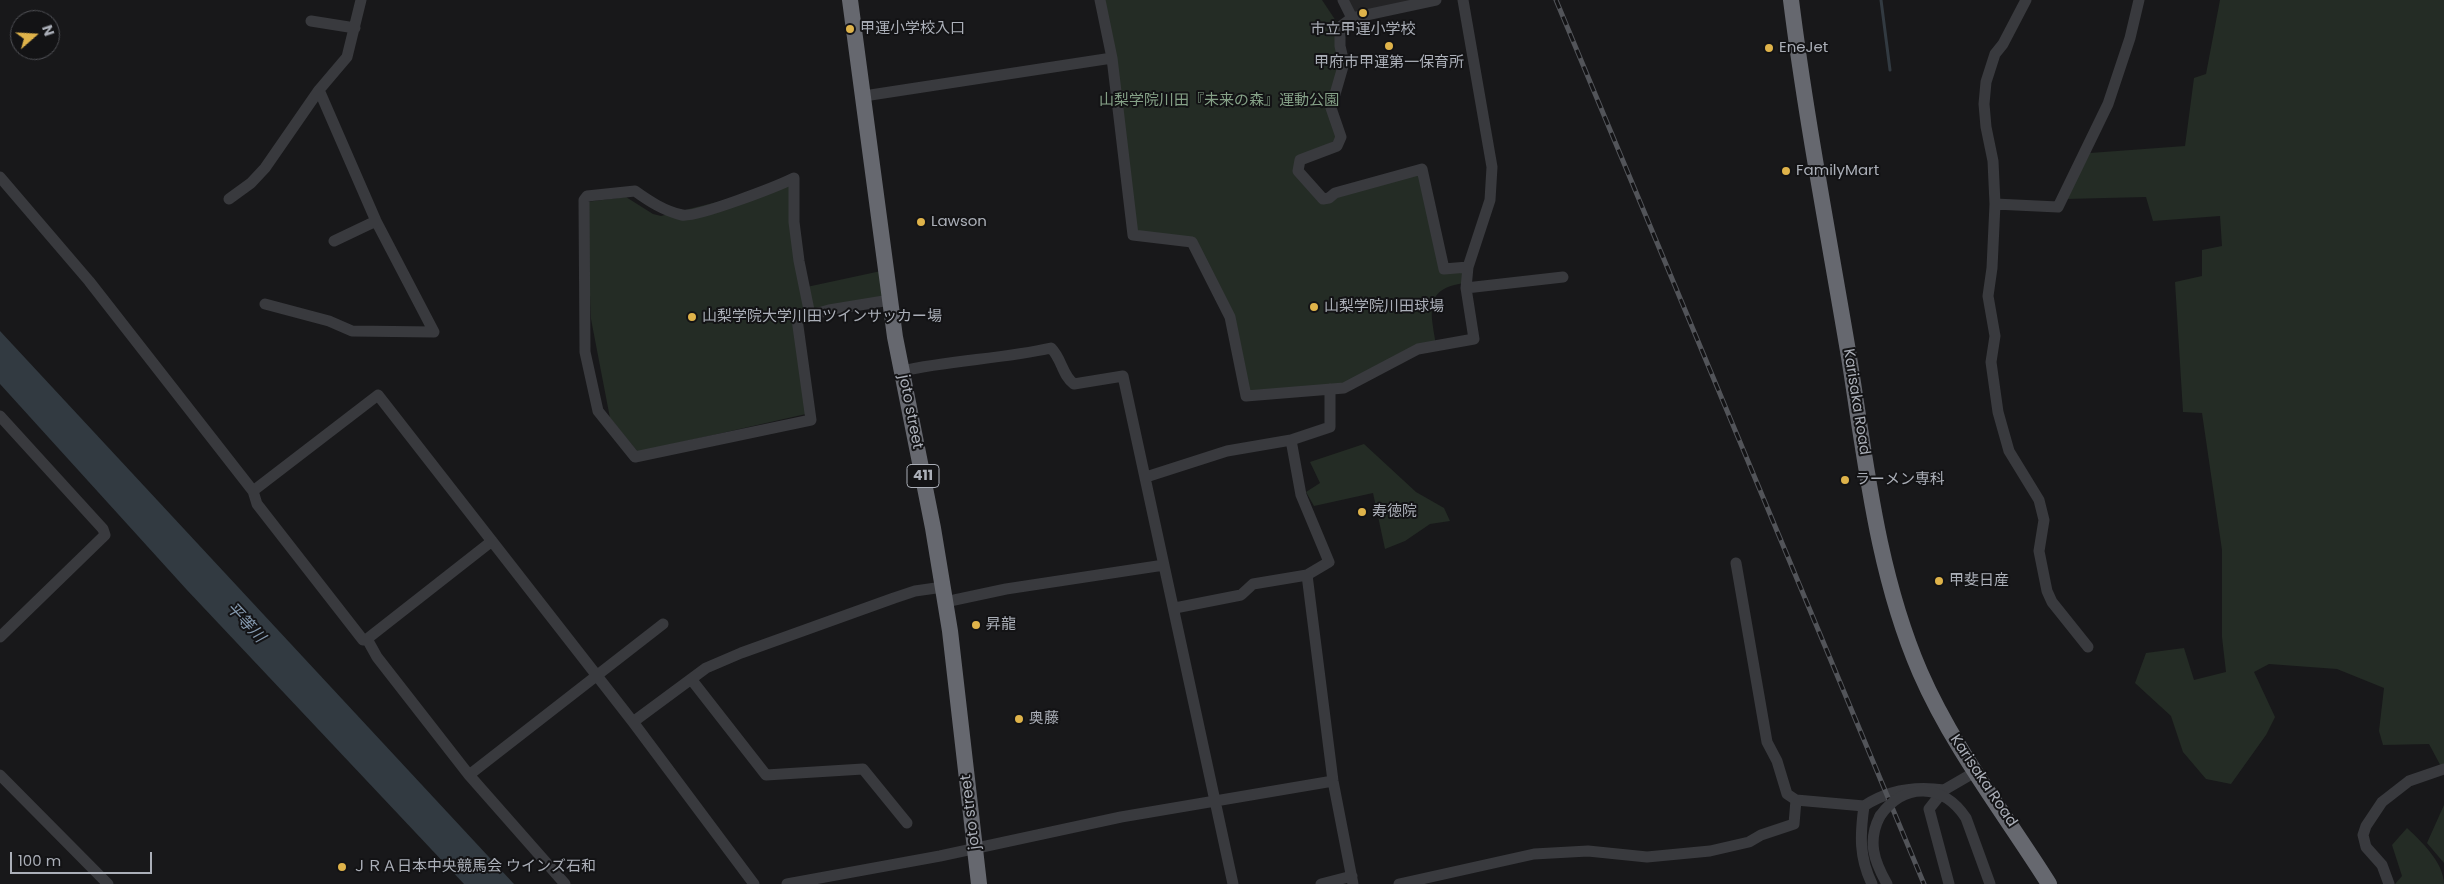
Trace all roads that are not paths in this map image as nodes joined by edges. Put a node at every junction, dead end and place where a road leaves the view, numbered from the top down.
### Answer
1 (360, 0) edge
2 (850, 0) edge
3 (1100, 0) edge
4 (1343, 0) edge
5 (1436, 0) edge
6 (1463, 0) edge
7 (1791, 0) edge
8 (2026, 0) edge
9 (2139, 0) edge
10 (1352, 18) junction
11 (311, 21) dead end
12 (355, 28) junction
13 (1112, 58) junction
14 (319, 90) junction
15 (864, 96) junction
16 (0, 176) edge
17 (229, 199) dead end
18 (1995, 204) junction
19 (376, 220) junction
20 (334, 241) dead end
21 (1468, 267) junction
22 (1563, 277) dead end
23 (1466, 288) junction
24 (890, 300) junction
25 (265, 304) dead end
26 (810, 315) junction
27 (902, 371) junction
28 (1330, 389) junction
29 (0, 416) edge
30 (1291, 440) junction
31 (1146, 477) junction
32 (253, 490) junction
33 (492, 541) junction
34 (1736, 563) dead end
35 (1164, 565) junction
36 (1307, 575) junction
37 (944, 595) junction
38 (1174, 608) junction
39 (663, 624) dead end
40 (0, 637) edge
41 (367, 639) junction
42 (2088, 648) dead end
43 (597, 676) junction
44 (691, 679) junction
45 (633, 722) junction
46 (2444, 769) edge
47 (1976, 772) junction
48 (0, 775) edge
49 (469, 775) junction
50 (1333, 781) junction
51 (1944, 790) junction
52 (1796, 800) junction
53 (1215, 801) junction
54 (1864, 806) junction
55 (907, 823) dead end
56 (975, 847) junction
57 (1352, 880) edge
58 (108, 884) edge
59 (565, 884) edge
60 (754, 884) edge
61 (787, 884) edge
62 (979, 884) edge
63 (1233, 884) edge
64 (1321, 884) edge
65 (1399, 884) edge
66 (1872, 884) edge
67 (1887, 884) edge
68 (1948, 884) edge
69 (1990, 884) edge
70 (2049, 884) edge
71 (2389, 884) edge

1 - 12 street
2 - 15 highway, joto street / 411
3 - 13 street
4 - 10 street
5 - 10 street
6 - 21 street
7 - 47 highway, Karisaka Road
8 - 18 street
9 - 18 street
10 - 21 street
11 - 12 street
12 - 14 street
13 - 15 street
13 - 28 street
14 - 17 street
14 - 19 street
15 - 24 highway, joto street / 411
16 - 32 street
18 - 42 street
19 - 20 street
19 - 25 street
21 - 23 street
22 - 23 street
23 - 28 street
24 - 26 street
24 - 27 highway, joto street / 411
26 - 26 street
27 - 31 street
27 - 37 highway, joto street / 411
28 - 30 street
29 - 40 street
30 - 31 street
30 - 36 street
31 - 35 street
32 - 33 street
32 - 41 street
33 - 41 street
33 - 43 street
34 - 52 street
35 - 37 street
35 - 38 street
36 - 38 street
36 - 50 street
37 - 44 street
37 - 56 highway, joto street / 411
38 - 53 street
39 - 43 street
41 - 49 street
43 - 45 street
43 - 49 street
44 - 45 street
44 - 55 street
45 - 60 street
46 - 71 street
47 - 51 street
47 - 70 highway, Karisaka Road
48 - 58 street
49 - 59 street
50 - 53 street
50 - 57 street
51 - 54 street
51 - 68 street
52 - 54 street
52 - 65 street
53 - 56 street
53 - 63 street
54 - 66 street
56 - 61 street
56 - 62 highway, joto street / 411
57 - 64 street
67 - 69 street, bridge

